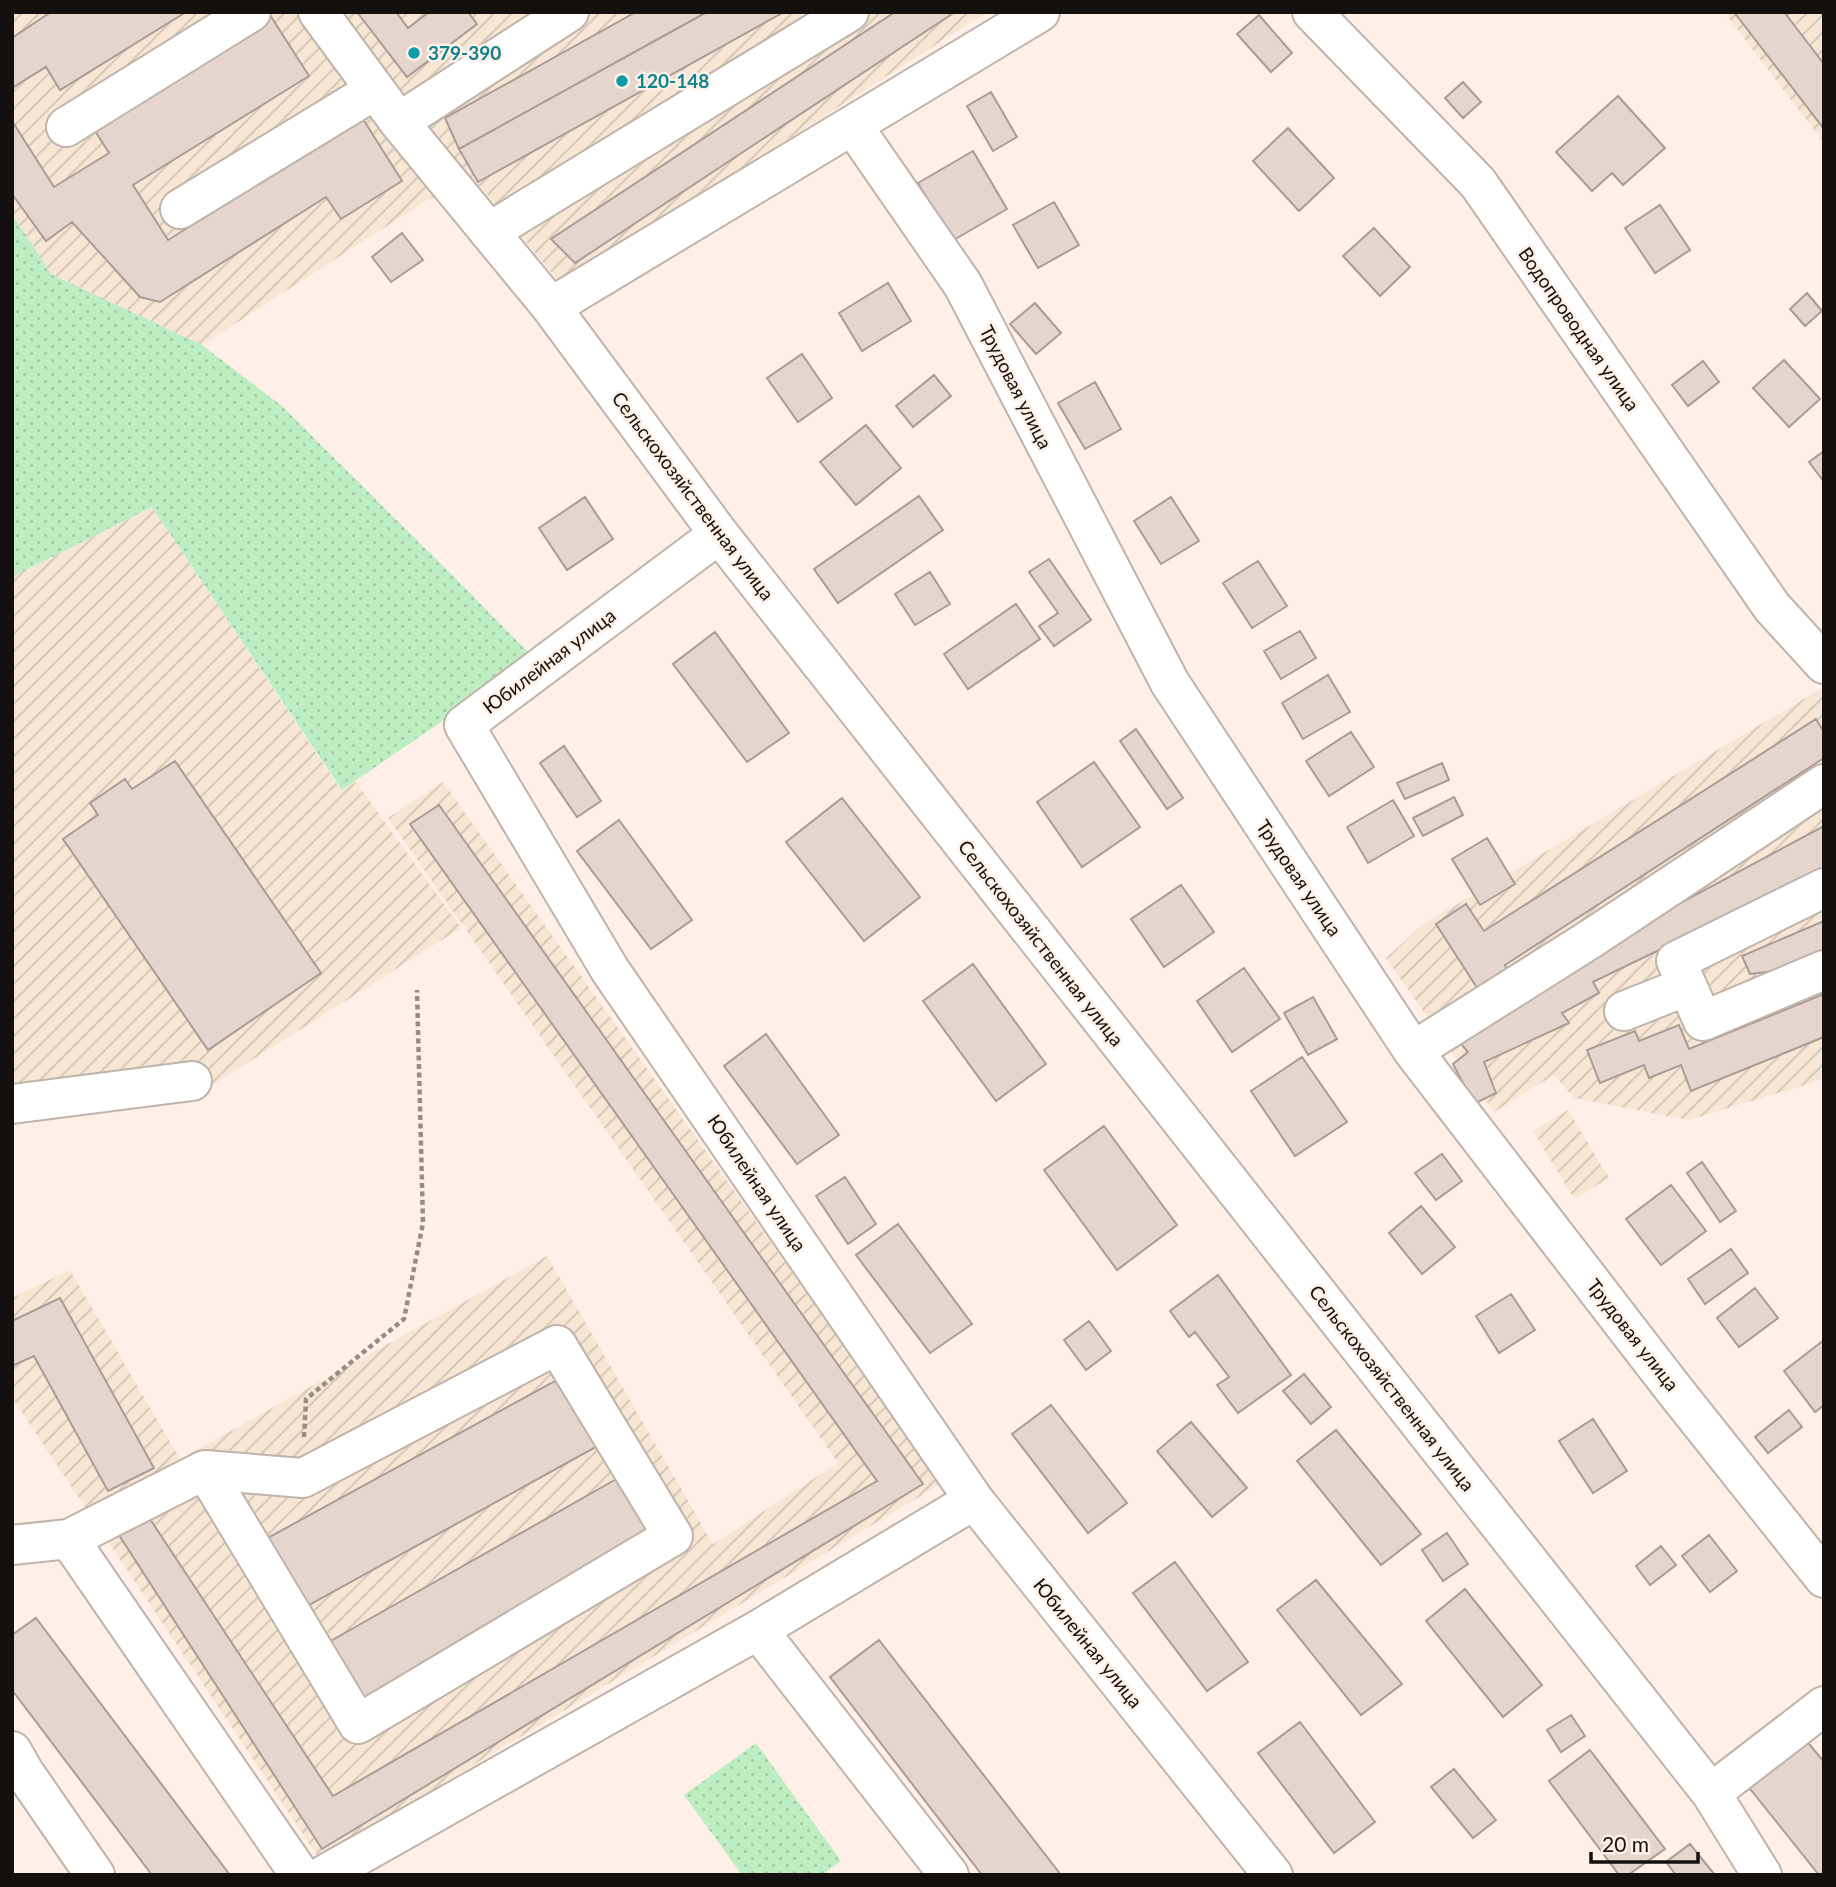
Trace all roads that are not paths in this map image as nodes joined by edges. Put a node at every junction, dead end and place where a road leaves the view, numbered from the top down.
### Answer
1 (251, 12) edge
2 (318, 12) edge
3 (569, 12) edge
4 (849, 12) edge
5 (1041, 12) edge
6 (1312, 12) edge
7 (375, 90) junction
8 (399, 122) junction
9 (853, 126) junction
10 (66, 127) dead end
11 (180, 209) dead end
12 (489, 232) junction
13 (551, 307) junction
14 (719, 534) junction
15 (1824, 664) edge
16 (1824, 784) edge
17 (1824, 888) edge
18 (1824, 970) edge
19 (1686, 986) junction
20 (1624, 1011) dead end
21 (1413, 1051) junction
22 (192, 1081) dead end
23 (12, 1104) edge
24 (205, 1469) junction
25 (974, 1500) junction
26 (69, 1539) junction
27 (12, 1545) edge
28 (1824, 1578) edge
29 (758, 1630) junction
30 (1824, 1706) edge
31 (16, 1768) edge
32 (1711, 1793) junction
33 (95, 1875) edge
34 (300, 1875) edge
35 (324, 1875) edge
36 (949, 1875) edge
37 (1273, 1875) edge
38 (1762, 1875) edge

1 - 10 street
2 - 7 street, Сельскохозяйственная улица
3 - 8 street
4 - 12 street
5 - 9 street
6 - 15 street, Водопроводная улица
7 - 8 street, Сельскохозяйственная улица
7 - 11 street
8 - 12 street, Сельскохозяйственная улица
9 - 13 street
9 - 21 street, Трудовая улица
12 - 13 street, Сельскохозяйственная улица
13 - 14 street, Сельскохозяйственная улица
14 - 25 street, Юбилейная улица
14 - 32 street, Сельскохозяйственная улица
16 - 21 street
17 - 19 street
18 - 19 street
19 - 20 street
21 - 28 street, Трудовая улица
22 - 23 street
24 - 24 street
24 - 26 street
25 - 29 street
25 - 37 street, Юбилейная улица
26 - 27 street
26 - 34 street
29 - 35 street
29 - 36 street
30 - 32 street
31 - 33 street
32 - 38 street, Сельскохозяйственная улица

